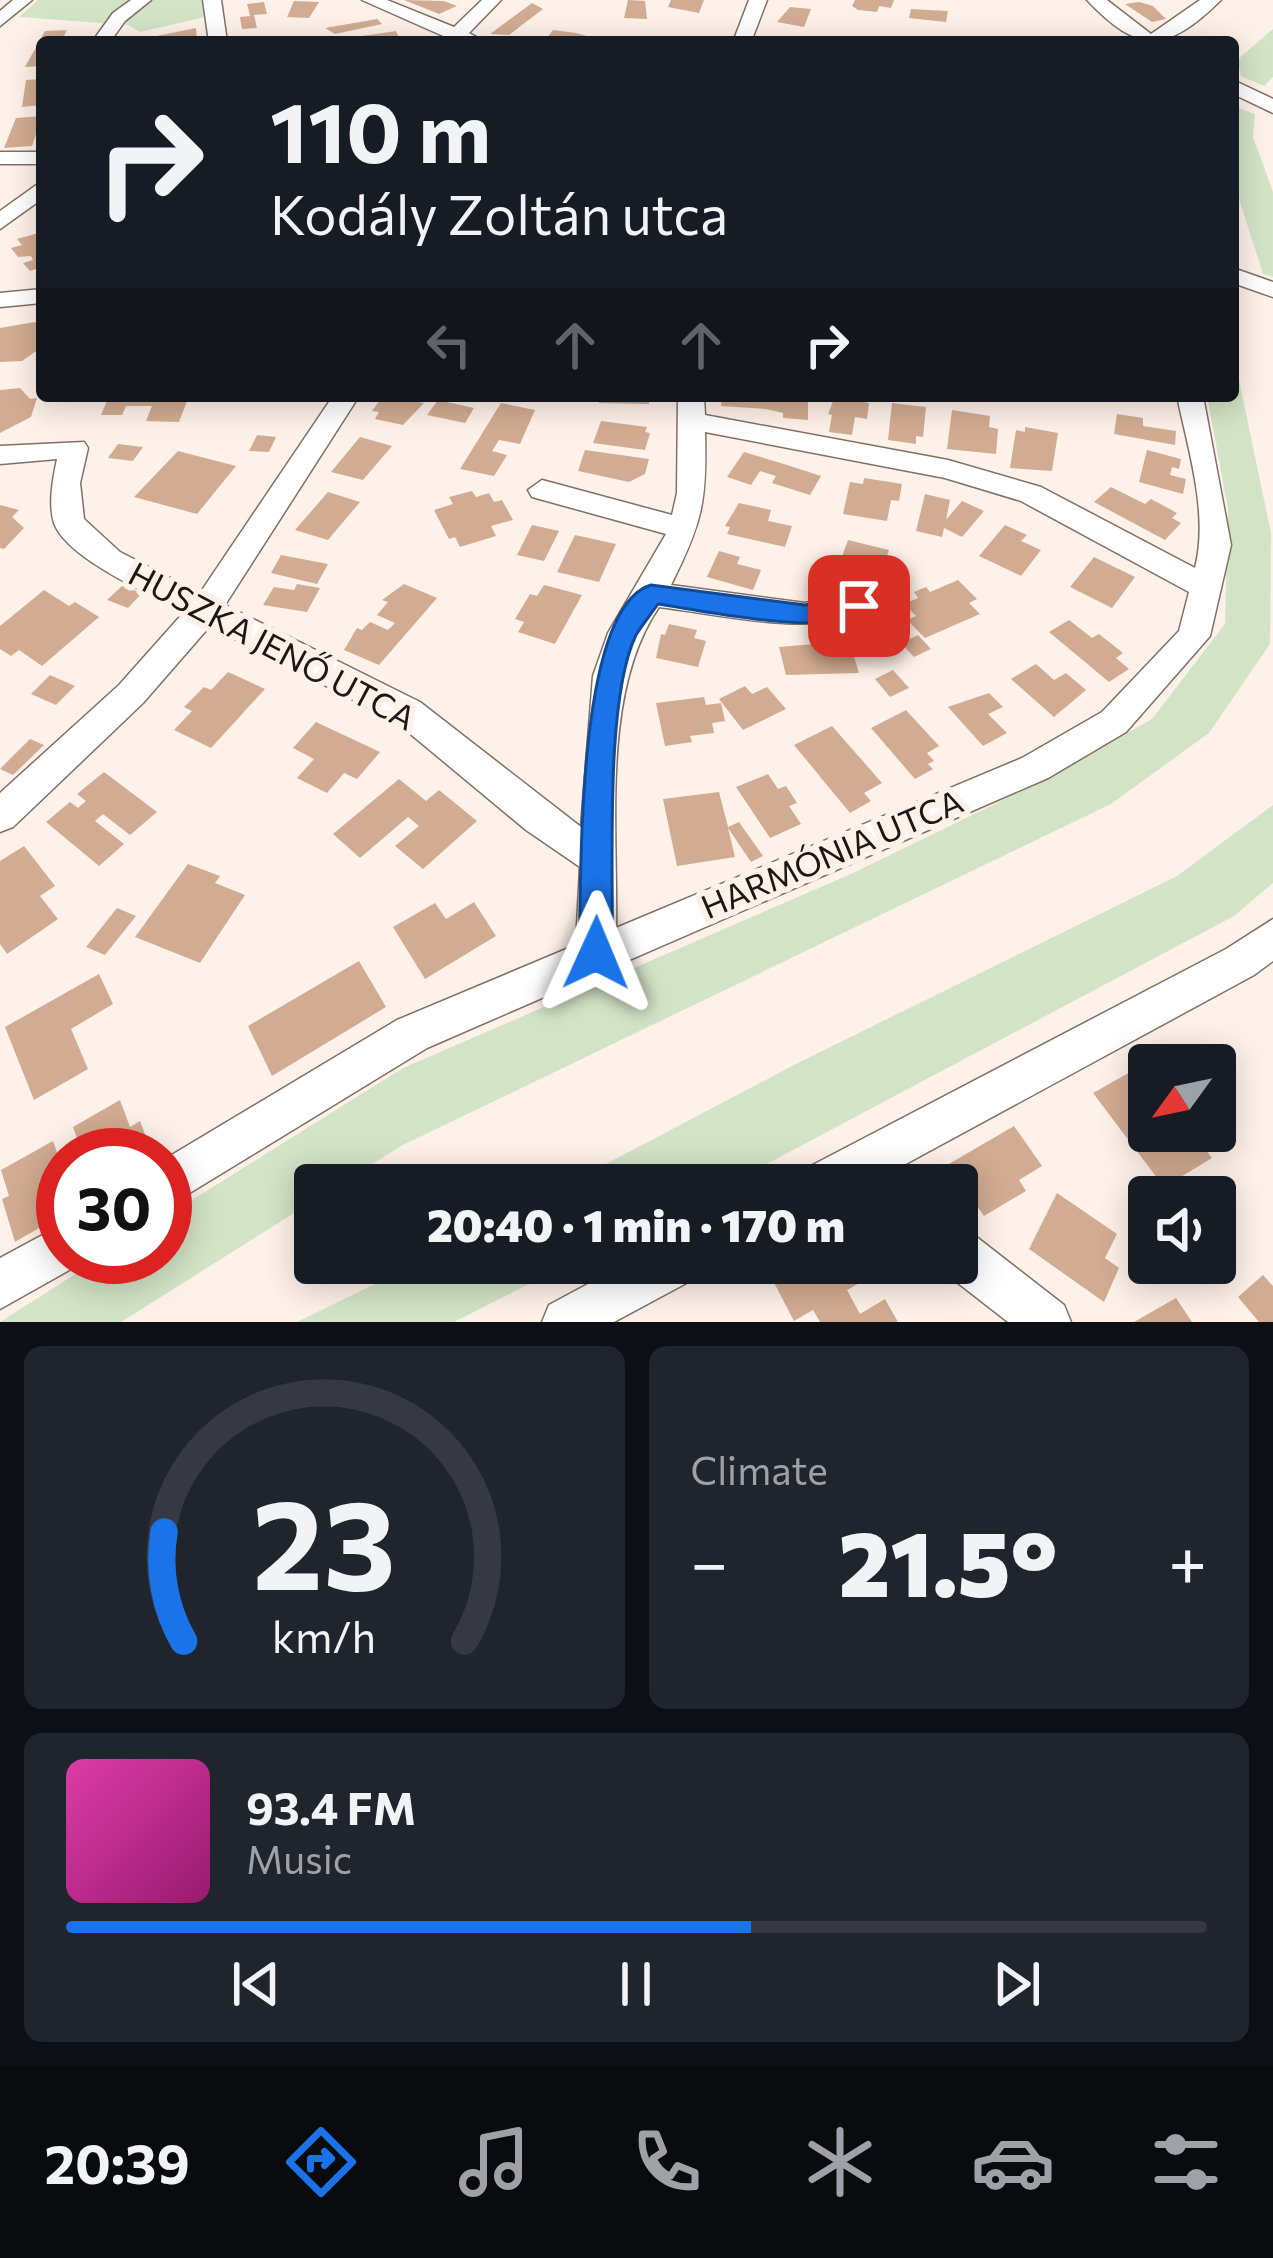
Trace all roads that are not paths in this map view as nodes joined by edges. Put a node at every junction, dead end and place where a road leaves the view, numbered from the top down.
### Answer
1 (23, 0) edge
2 (142, 0) edge
3 (212, 0) edge
4 (371, 0) edge
5 (492, 0) edge
6 (758, 0) edge
7 (1096, 0) edge
8 (1212, 0) edge
9 (0, 21) edge
10 (105, 36) edge
11 (217, 36) edge
12 (444, 36) edge
13 (744, 36) edge
14 (1142, 36) edge
15 (1159, 36) edge
16 (1239, 88) edge
17 (1270, 100) edge
18 (0, 158) edge
19 (36, 158) edge
20 (36, 193) edge
21 (0, 222) edge
22 (1239, 277) edge
23 (1273, 290) edge
24 (36, 297) edge
25 (0, 300) edge
26 (342, 402) edge
27 (1191, 402) edge
28 (692, 409) edge
29 (0, 454) edge
30 (542, 490) dead end
31 (684, 529) junction
32 (1207, 588) junction
33 (651, 594) junction
34 (859, 606) dead end
35 (206, 609) junction
36 (0, 817) edge
37 (596, 859) junction
38 (1273, 937) edge
39 (596, 953) junction
40 (876, 1164) edge
41 (192, 1168) edge
42 (36, 1264) edge
43 (978, 1268) edge
44 (636, 1284) edge
45 (0, 1286) edge
46 (566, 1322) edge
47 (1047, 1322) edge

1 - 9 street
2 - 10 street
3 - 11 street
4 - 12 street
5 - 12 street
6 - 13 street
7 - 14 street
8 - 15 street
16 - 17 street
18 - 19 street
20 - 21 street
22 - 23 street
24 - 25 street
26 - 35 street
27 - 32 street, HARMÓNIA UTCA
28 - 31 street
28 - 32 street
29 - 35 street, HUSZKA JENŐ UTCA
30 - 31 street
31 - 33 street
32 - 39 street, HARMÓNIA UTCA
33 - 34 street
33 - 37 street
35 - 36 street
35 - 37 street, HUSZKA JENŐ UTCA
37 - 39 street
38 - 40 street
39 - 41 street, HARMÓNIA UTCA
42 - 45 street
43 - 47 street
44 - 46 street

